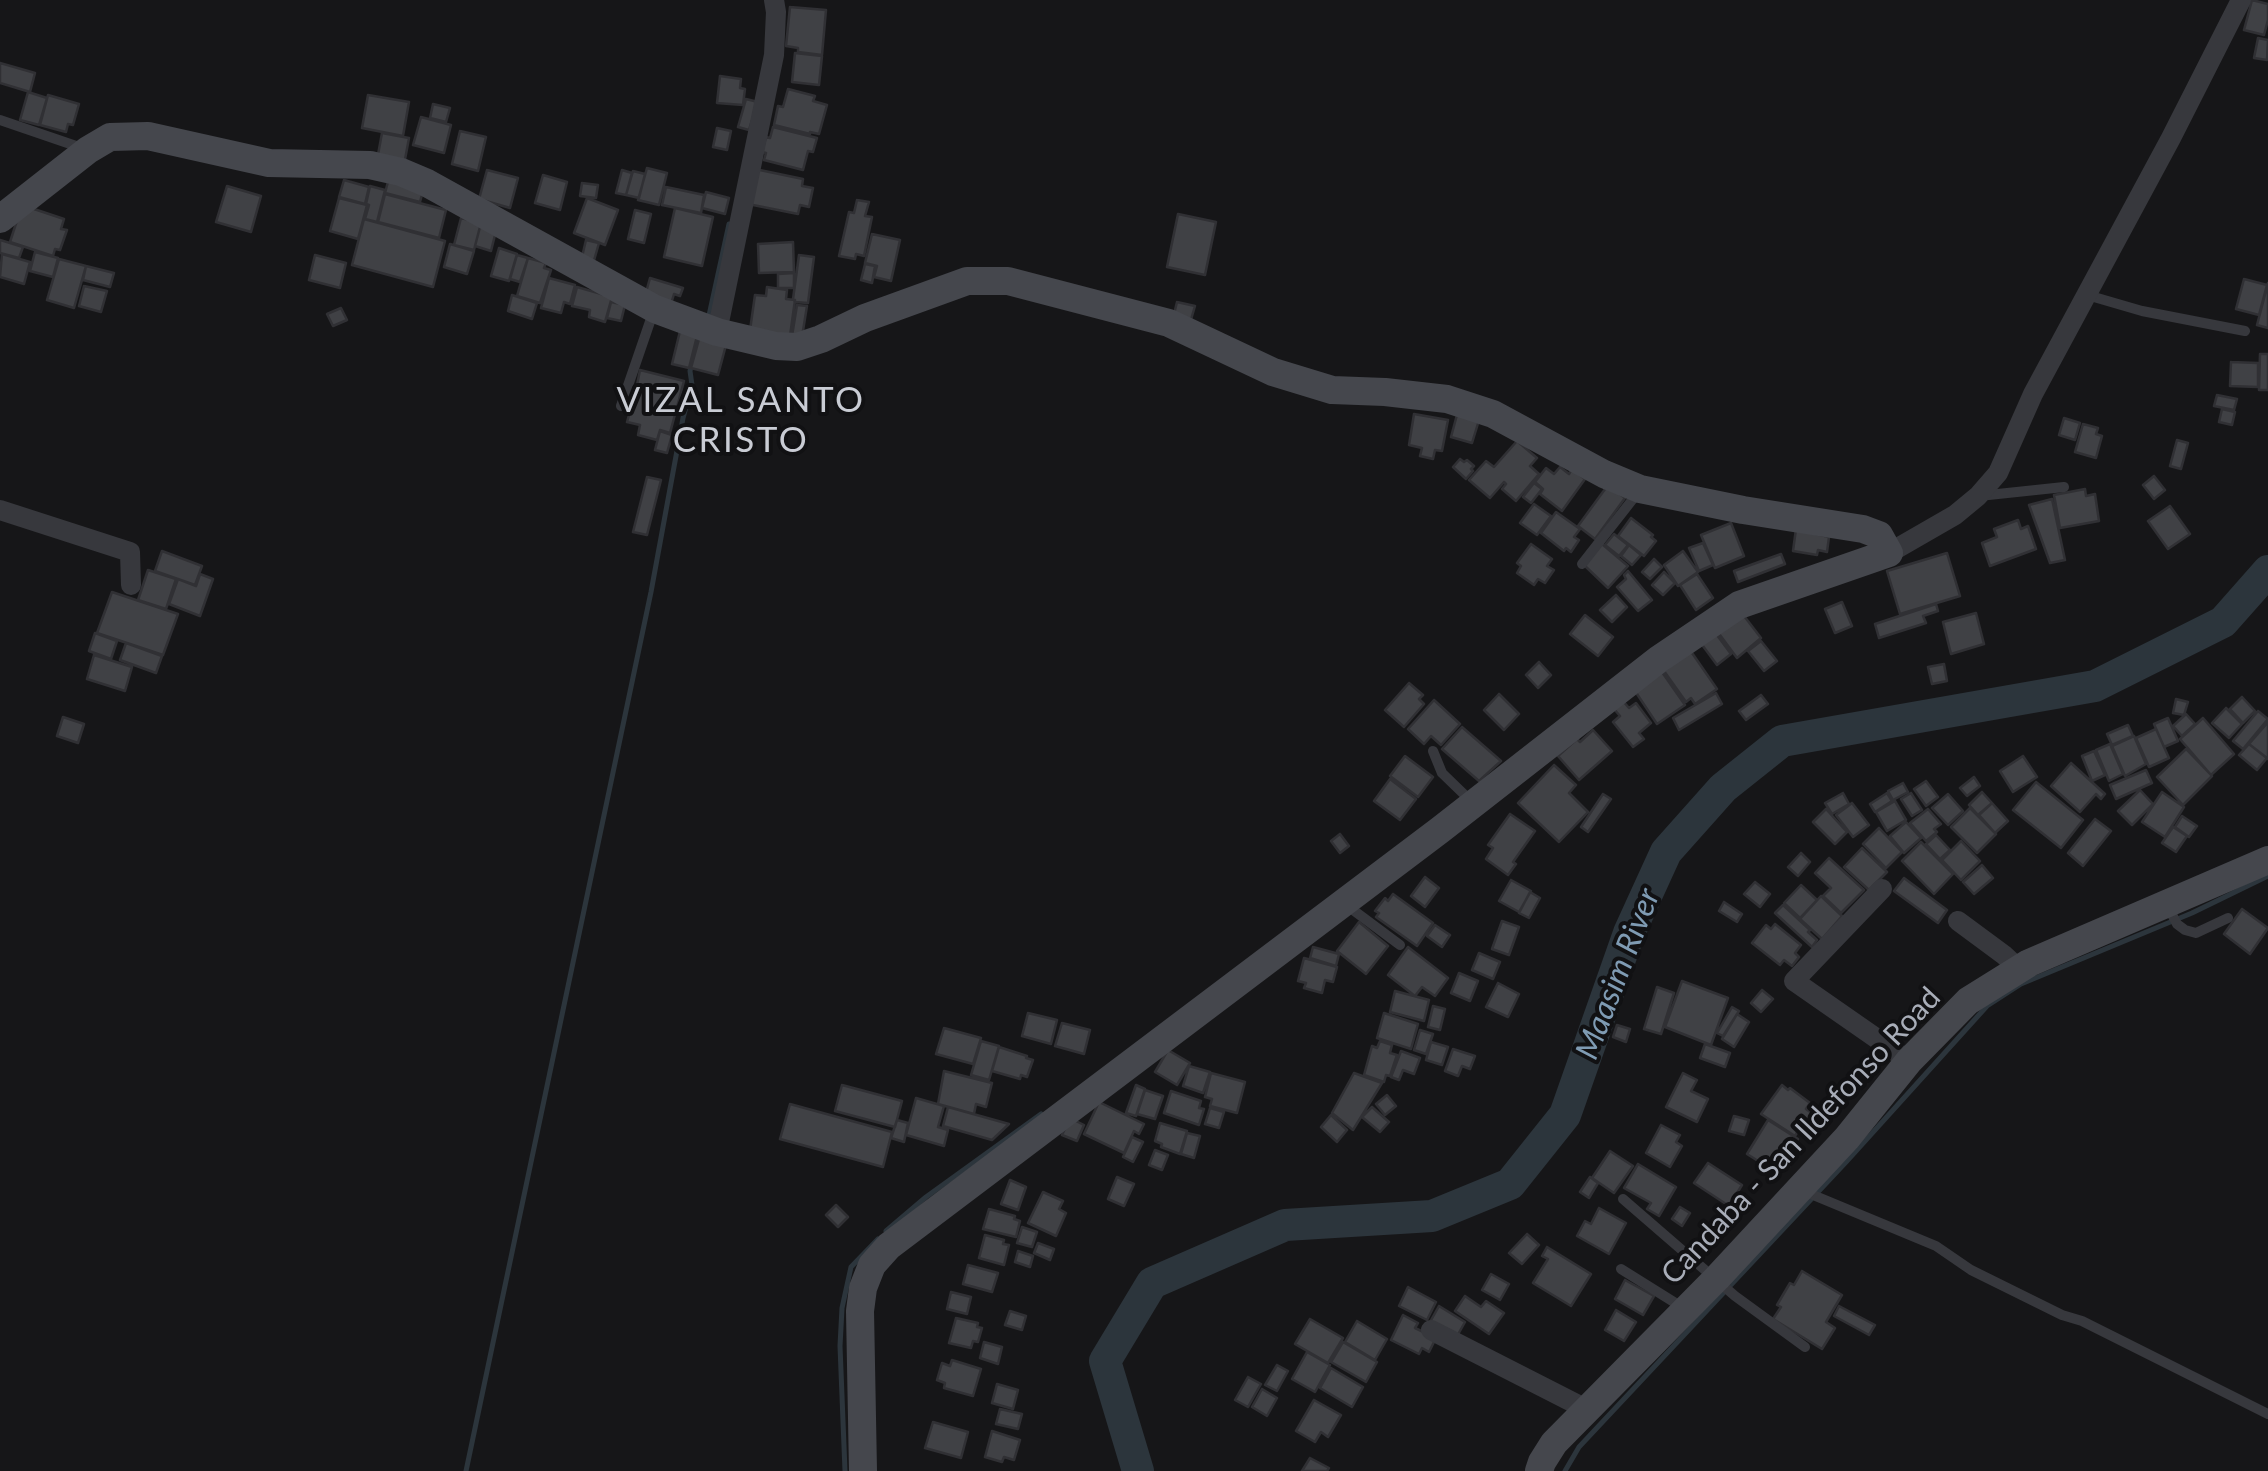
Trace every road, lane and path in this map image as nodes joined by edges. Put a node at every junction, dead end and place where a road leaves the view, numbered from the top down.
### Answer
1 (774, 0) edge
2 (2241, 0) edge
3 (0, 120) edge
4 (88, 150) junction
5 (0, 220) edge
6 (2087, 295) junction
7 (654, 309) junction
8 (2245, 331) dead end
9 (717, 332) junction
10 (621, 406) dead end
11 (2064, 487) dead end
12 (1640, 490) junction
13 (1978, 496) junction
14 (0, 510) edge
15 (1889, 553) junction
16 (1582, 564) dead end
17 (131, 585) dead end
18 (1433, 751) dead end
19 (1474, 804) junction
20 (2268, 860) edge
21 (1882, 889) dead end
22 (1344, 904) junction
23 (2172, 914) junction
24 (2228, 918) dead end
25 (1958, 921) dead end
26 (1400, 945) dead end
27 (2018, 969) junction
28 (1909, 1061) junction
29 (1804, 1192) junction
30 (1623, 1199) dead end
31 (1621, 1269) dead end
32 (1725, 1287) junction
33 (1686, 1310) junction
34 (1430, 1330) dead end
35 (1805, 1348) dead end
36 (1586, 1409) junction
37 (2268, 1414) edge
38 (863, 1471) edge
39 (1539, 1471) edge

1 - 9 street
2 - 6 street
3 - 4 lane
4 - 5 street
4 - 7 street
6 - 8 lane
6 - 13 street
7 - 9 street
7 - 10 lane
9 - 12 street
11 - 13 lane
12 - 15 street
12 - 16 lane
13 - 15 street
14 - 17 street
15 - 19 street
18 - 19 lane
19 - 22 street
20 - 23 street, Candaba - San Ildefonso Road
21 - 28 street
22 - 26 lane
22 - 38 street
23 - 24 lane
23 - 27 street, Candaba - San Ildefonso Road
25 - 27 street
27 - 28 street, Candaba - San Ildefonso Road
28 - 29 street, Candaba - San Ildefonso Road
29 - 32 street, Candaba - San Ildefonso Road
29 - 37 lane
30 - 32 lane
31 - 33 lane
32 - 33 street, Candaba - San Ildefonso Road
32 - 35 lane
33 - 36 street, Candaba - San Ildefonso Road
34 - 36 street
36 - 39 street, Candaba - San Ildefonso Road

